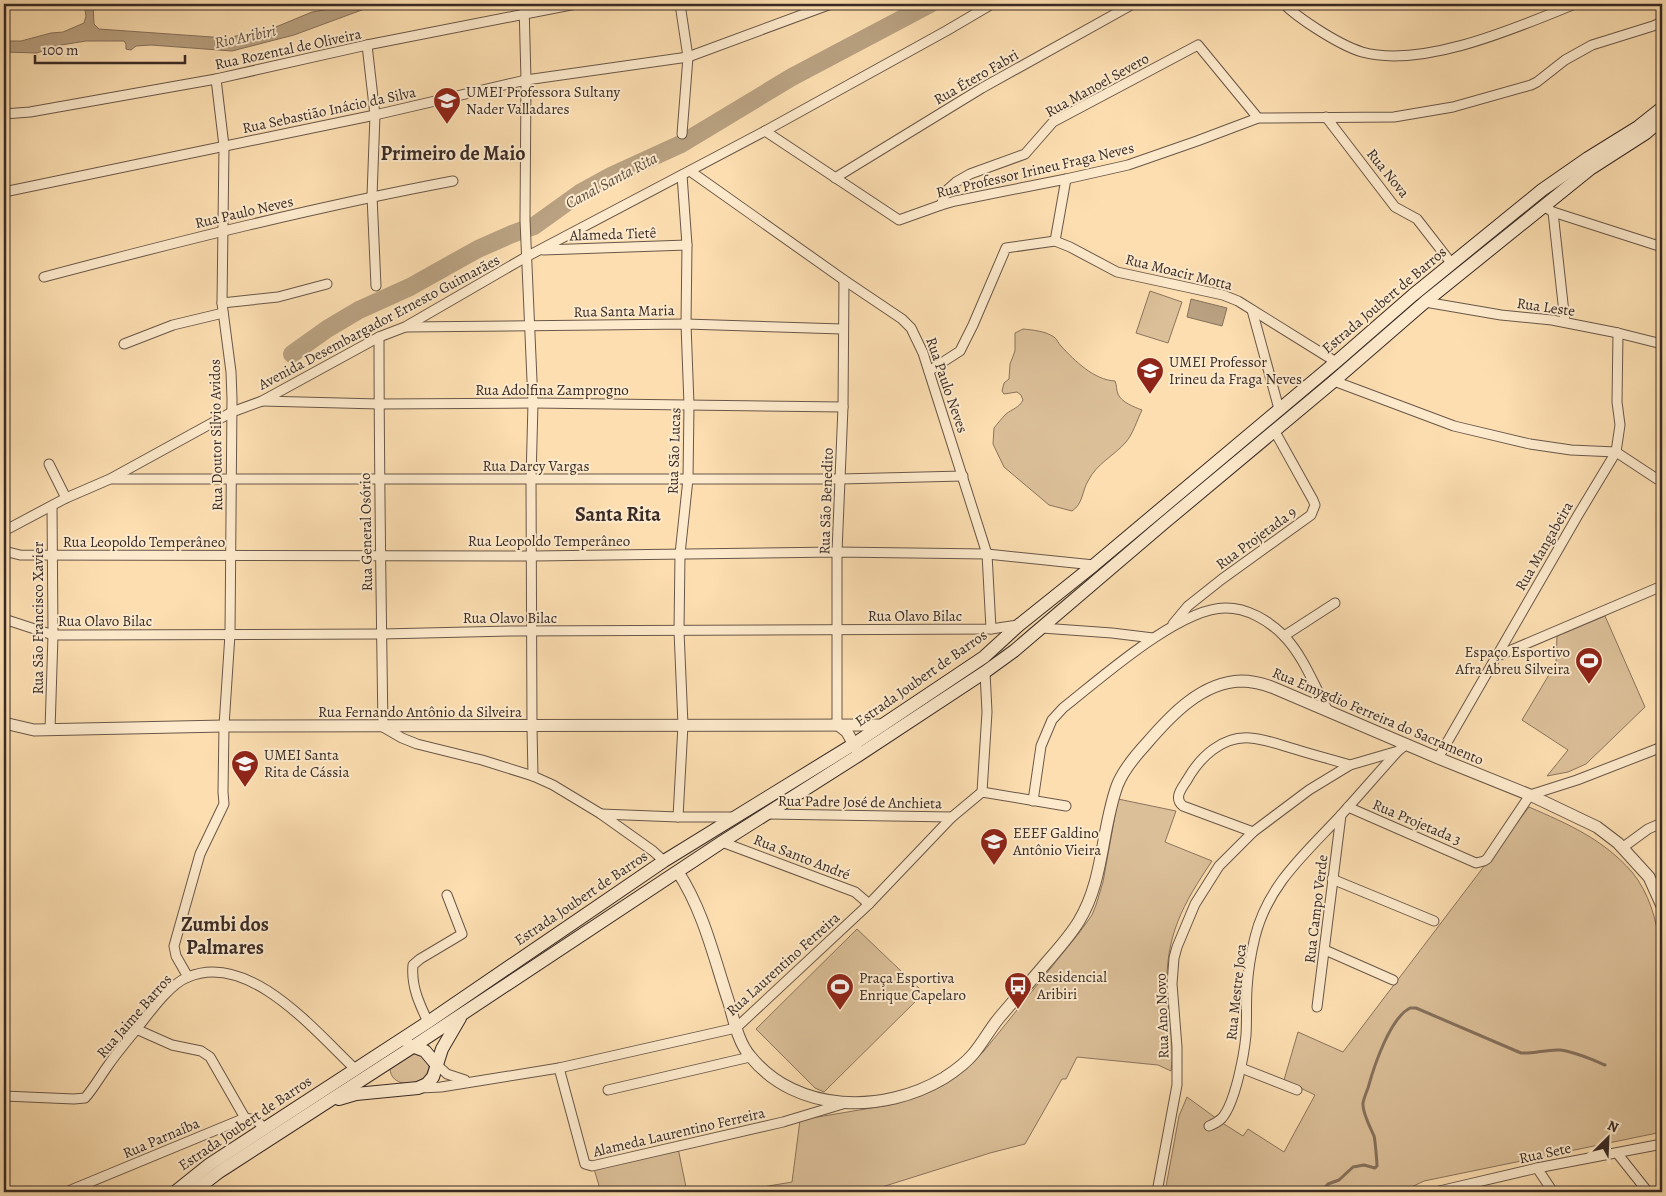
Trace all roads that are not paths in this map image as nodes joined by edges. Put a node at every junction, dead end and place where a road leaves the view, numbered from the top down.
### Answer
1 (524, 4) edge
2 (576, 4) edge
3 (680, 4) edge
4 (831, 4) edge
5 (992, 4) edge
6 (1133, 4) edge
7 (1284, 4) edge
8 (1575, 4) edge
9 (524, 15) junction
10 (1662, 22) edge
11 (367, 45) junction
12 (688, 57) junction
13 (216, 79) junction
14 (526, 80) junction
15 (1662, 108) edge
16 (4, 114) edge
17 (375, 115) junction
18 (1326, 117) junction
19 (1258, 118) junction
20 (1662, 119) edge
21 (765, 132) junction
22 (682, 134) dead end
23 (224, 146) junction
24 (686, 173) junction
25 (835, 178) junction
26 (1066, 180) junction
27 (452, 181) dead end
28 (4, 192) edge
29 (372, 196) junction
30 (941, 205) junction
31 (1548, 209) junction
32 (223, 230) junction
33 (1055, 241) junction
34 (687, 245) junction
35 (1662, 247) edge
36 (540, 250) junction
37 (526, 258) junction
38 (1452, 264) junction
39 (44, 277) dead end
40 (844, 280) junction
41 (327, 284) dead end
42 (376, 286) dead end
43 (1426, 302) junction
44 (222, 303) junction
45 (1252, 310) junction
46 (223, 313) junction
47 (1565, 322) junction
48 (686, 324) junction
49 (530, 326) junction
50 (405, 327) junction
51 (842, 329) junction
52 (1618, 333) junction
53 (379, 337) junction
54 (124, 344) dead end
55 (1662, 344) edge
56 (1336, 362) junction
57 (928, 371) junction
58 (1334, 381) junction
59 (262, 401) junction
60 (533, 403) junction
61 (379, 404) junction
62 (690, 405) junction
63 (842, 407) junction
64 (1278, 409) junction
65 (232, 412) junction
66 (1274, 430) junction
67 (1616, 452) junction
68 (49, 464) dead end
69 (963, 476) junction
70 (688, 479) junction
71 (841, 479) junction
72 (110, 480) junction
73 (231, 480) junction
74 (379, 480) junction
75 (531, 480) junction
76 (1662, 481) edge
77 (66, 498) junction
78 (52, 506) junction
79 (4, 531) edge
80 (4, 551) edge
81 (837, 552) junction
82 (680, 554) junction
83 (987, 554) junction
84 (52, 555) junction
85 (381, 555) junction
86 (231, 556) junction
87 (532, 556) junction
88 (1094, 565) junction
89 (1662, 586) edge
90 (1335, 603) dead end
91 (4, 619) edge
92 (1020, 625) junction
93 (1042, 628) junction
94 (991, 629) junction
95 (1169, 629) junction
96 (837, 630) junction
97 (679, 631) junction
98 (533, 632) junction
99 (230, 634) junction
100 (382, 634) junction
101 (53, 635) junction
102 (1284, 636) junction
103 (1153, 638) junction
104 (1495, 657) junction
105 (984, 672) junction
106 (1327, 710) junction
107 (4, 723) edge
108 (837, 724) junction
109 (683, 725) junction
110 (883, 725) junction
111 (224, 726) junction
112 (383, 727) junction
113 (532, 727) junction
114 (50, 730) junction
115 (1402, 747) junction
116 (1662, 747) edge
117 (856, 749) junction
118 (1438, 758) junction
119 (1350, 765) junction
120 (533, 776) junction
121 (982, 792) junction
122 (1530, 795) junction
123 (1033, 800) junction
124 (1066, 806) dead end
125 (1344, 811) junction
126 (601, 814) junction
127 (768, 814) junction
128 (678, 817) junction
129 (734, 817) junction
130 (952, 818) junction
131 (1662, 823) edge
132 (1253, 832) junction
133 (722, 842) junction
134 (1622, 848) junction
135 (664, 861) junction
136 (678, 872) junction
137 (1332, 879) junction
138 (447, 895) dead end
139 (869, 904) junction
140 (1662, 906) edge
141 (1434, 921) dead end
142 (1325, 950) junction
143 (188, 977) junction
144 (1392, 980) dead end
145 (1317, 1007) dead end
146 (465, 1012) junction
147 (428, 1022) junction
148 (736, 1028) junction
149 (136, 1030) junction
150 (394, 1043) junction
151 (414, 1046) junction
152 (750, 1057) junction
153 (436, 1064) junction
154 (354, 1068) junction
155 (559, 1068) junction
156 (1241, 1068) junction
157 (470, 1081) junction
158 (418, 1088) junction
159 (608, 1090) dead end
160 (1297, 1090) dead end
161 (4, 1096) edge
162 (846, 1103) junction
163 (323, 1105) junction
164 (245, 1118) junction
165 (1209, 1126) dead end
166 (264, 1128) junction
167 (1662, 1144) edge
168 (1617, 1153) junction
169 (1536, 1168) junction
170 (1458, 1190) edge
171 (66, 1192) edge
172 (175, 1192) edge
173 (193, 1192) edge
174 (1157, 1192) edge
175 (1435, 1192) edge
176 (1553, 1192) edge
177 (1648, 1192) edge

1 - 9 street
2 - 9 street, Rua Rozental de Oliveira
3 - 12 street
4 - 12 street, Rua Sebastião Inácio da Silva
5 - 21 street, Avenida Desembargador Ernesto Guimarães
6 - 25 street, Rua Étero Fabri
7 - 8 street
9 - 11 street, Rua Rozental de Oliveira
9 - 14 street
10 - 18 street, Rua Professor Irineu Fraga Neves
11 - 13 street, Rua Rozental de Oliveira
11 - 17 street
12 - 14 street, Rua Sebastião Inácio da Silva
12 - 22 street
13 - 16 street, Rua Rozental de Oliveira
13 - 23 street, Rua Doutor Silvio Avidos
14 - 17 street, Rua Sebastião Inácio da Silva
14 - 37 street
15 - 38 main road, Estrada Joubert de Barros
17 - 23 street, Rua Sebastião Inácio da Silva
17 - 29 street
18 - 19 street, Rua Professor Irineu Fraga Neves
18 - 38 street, Rua Nova
19 - 26 street, Rua Professor Irineu Fraga Neves
19 - 30 street, Rua Manoel Severo
20 - 31 main road, Estrada Joubert de Barros
21 - 24 street, Avenida Desembargador Ernesto Guimarães
21 - 25 street
23 - 28 street, Rua Sebastião Inácio da Silva
23 - 32 street, Rua Doutor Silvio Avidos
24 - 34 street, Rua São Lucas
24 - 36 street, Avenida Desembargador Ernesto Guimarães
24 - 40 street, Rua Paulo Neves
25 - 30 street, Rua Professor Irineu Fraga Neves
26 - 30 street, Rua Professor Irineu Fraga Neves
26 - 33 street
27 - 29 street, Rua Paulo Neves
29 - 32 street, Rua Paulo Neves
29 - 42 street
31 - 35 street
31 - 43 main road, Estrada Joubert de Barros
31 - 47 street
32 - 39 street, Rua Paulo Neves
32 - 44 street, Rua Doutor Silvio Avidos
33 - 45 street, Rua Moacir Motta
33 - 57 street
34 - 36 street, Alameda Tietê
34 - 48 street, Rua São Lucas
36 - 37 street, Avenida Desembargador Ernesto Guimarães
37 - 49 street
37 - 50 street, Avenida Desembargador Ernesto Guimarães
38 - 56 main road, Estrada Joubert de Barros
40 - 51 street, Rua São Benedito
40 - 57 street, Rua Paulo Neves
41 - 44 street
43 - 47 street, Rua Leste
43 - 58 main road, Estrada Joubert de Barros
44 - 46 street, Rua Doutor Silvio Avidos
45 - 56 street, Rua Moacir Motta
45 - 64 street
46 - 54 street
46 - 65 street, Rua Doutor Silvio Avidos
47 - 52 street, Rua Leste
48 - 49 street, Rua Santa Maria
48 - 51 street, Rua Santa Maria
48 - 62 street, Rua São Lucas
49 - 50 street, Rua Santa Maria
49 - 60 street
50 - 53 street, Avenida Desembargador Ernesto Guimarães
51 - 63 street, Rua São Benedito
52 - 55 street, Rua Leste
52 - 67 street, Rua Mangabeira
53 - 59 street, Avenida Desembargador Ernesto Guimarães
53 - 61 street, Rua General Osório
56 - 64 main road, Estrada Joubert de Barros
57 - 69 street, Rua Paulo Neves
58 - 66 main road, Estrada Joubert de Barros
58 - 67 street
59 - 61 street, Rua Adolfina Zamprogno
59 - 65 street, Avenida Desembargador Ernesto Guimarães
60 - 61 street, Rua Adolfina Zamprogno
60 - 62 street, Rua Adolfina Zamprogno
60 - 75 street
61 - 74 street, Rua General Osório
62 - 63 street, Rua Adolfina Zamprogno
62 - 70 street, Rua São Lucas
63 - 71 street, Rua São Benedito
64 - 88 main road, Estrada Joubert de Barros
65 - 72 street, Avenida Desembargador Ernesto Guimarães
65 - 73 street, Rua Doutor Silvio Avidos
66 - 93 main road, Estrada Joubert de Barros
66 - 95 street, Rua Projetada 9
67 - 76 street
67 - 104 street, Rua Mangabeira
68 - 77 street
69 - 71 street, Rua Darcy Vargas
69 - 83 street, Rua Paulo Neves
70 - 71 street, Rua Darcy Vargas
70 - 75 street, Rua Darcy Vargas
70 - 82 street, Rua São Lucas
71 - 81 street, Rua São Benedito
72 - 73 street, Rua Darcy Vargas
72 - 77 street, Avenida Desembargador Ernesto Guimarães
73 - 74 street, Rua Darcy Vargas
73 - 86 street, Rua Doutor Silvio Avidos
74 - 75 street, Rua Darcy Vargas
74 - 85 street, Rua General Osório
75 - 87 street
77 - 78 street, Avenida Desembargador Ernesto Guimarães
78 - 79 street, Avenida Desembargador Ernesto Guimarães
78 - 84 street, Rua São Francisco Xavier
80 - 84 street, Rua Leopoldo Temperâneo
81 - 82 street, Rua Leopoldo Temperâneo
81 - 83 street, Rua Leopoldo Temperâneo
81 - 96 street, Rua São Benedito
82 - 87 street, Rua Leopoldo Temperâneo
82 - 97 street, Rua São Lucas
83 - 88 street, Rua Leopoldo Temperâneo
83 - 94 street, Rua Paulo Neves
84 - 86 street, Rua Leopoldo Temperâneo
84 - 101 street, Rua São Francisco Xavier
85 - 86 street, Rua Leopoldo Temperâneo
85 - 87 street, Rua Leopoldo Temperâneo
85 - 100 street, Rua General Osório
86 - 99 street, Rua Doutor Silvio Avidos
87 - 98 street
88 - 92 main road, Estrada Joubert de Barros
89 - 104 street
90 - 102 street
91 - 101 street, Rua Olavo Bilac
92 - 94 street, Rua Olavo Bilac
92 - 110 main road, Estrada Joubert de Barros
93 - 103 street
93 - 105 main road, Estrada Joubert de Barros
94 - 96 street, Rua Olavo Bilac
95 - 102 street
95 - 103 street
96 - 97 street, Rua Olavo Bilac
96 - 108 street, Rua São Benedito
97 - 98 street, Rua Olavo Bilac
97 - 109 street, Rua São Lucas
98 - 100 street, Rua Olavo Bilac
98 - 113 street
99 - 100 street, Rua Olavo Bilac
99 - 101 street, Rua Olavo Bilac
99 - 111 street, Rua Doutor Silvio Avidos
100 - 112 street, Rua General Osório
101 - 114 street, Rua São Francisco Xavier
102 - 106 street
103 - 123 street
104 - 118 street, Rua Mangabeira
105 - 117 main road, Estrada Joubert de Barros
105 - 121 street
106 - 115 street, Rua Emygdio Ferreira do Sacramento
106 - 162 street, Rua Emygdio Ferreira do Sacramento
107 - 114 street, Rua Fernando Antônio da Silveira
108 - 109 street, Rua Fernando Antônio da Silveira
108 - 110 street, Rua Fernando Antônio da Silveira
108 - 117 street
109 - 113 street, Rua Fernando Antônio da Silveira
109 - 128 street, Rua São Lucas
110 - 117 main road, Estrada Joubert de Barros
111 - 112 street, Rua Fernando Antônio da Silveira
111 - 114 street, Rua Fernando Antônio da Silveira
111 - 143 street, Rua Doutor Silvio Avidos
112 - 113 street, Rua Fernando Antônio da Silveira
112 - 120 street
113 - 120 street
115 - 118 street, Rua Emygdio Ferreira do Sacramento
115 - 119 street, Rua Ano Novo
115 - 125 street, Rua Mestre Joca
116 - 122 street
117 - 127 main road, Estrada Joubert de Barros
117 - 129 main road, Estrada Joubert de Barros
118 - 122 street, Rua Emygdio Ferreira do Sacramento
119 - 132 street, Rua Ano Novo
119 - 132 street
120 - 126 street
121 - 123 street
121 - 130 street, Rua Laurentino Ferreira
122 - 125 street, Rua Projetada 3
122 - 134 street, Rua Emygdio Ferreira do Sacramento
123 - 124 street
125 - 137 street, Rua Campo Verde
125 - 156 street, Rua Mestre Joca
126 - 128 street
126 - 135 street
127 - 130 street, Rua Padre José de Anchieta
127 - 133 main road, Estrada Joubert de Barros
128 - 129 street
129 - 135 main road, Estrada Joubert de Barros
130 - 139 street, Rua Laurentino Ferreira
131 - 134 street
132 - 174 street, Rua Ano Novo
133 - 136 main road, Estrada Joubert de Barros
133 - 139 street, Rua Santo André
134 - 140 street, Rua Emygdio Ferreira do Sacramento
135 - 147 main road, Estrada Joubert de Barros
136 - 146 main road, Estrada Joubert de Barros
136 - 148 street, Rua Emygdio Ferreira do Sacramento
137 - 141 street
137 - 142 street, Rua Campo Verde
138 - 147 street
139 - 148 street, Rua Laurentino Ferreira
142 - 144 street
142 - 145 street, Rua Campo Verde
143 - 149 street, Rua Jaime Barros
143 - 154 street, Rua Jaime Barros
146 - 151 main road, Estrada Joubert de Barros
146 - 153 main road
147 - 150 main road, Estrada Joubert de Barros
148 - 152 street, Rua Emygdio Ferreira do Sacramento
148 - 155 street, Rua Laurentino Ferreira
149 - 161 street, Rua Jaime Barros
149 - 164 street
150 - 151 main road
150 - 154 main road, Estrada Joubert de Barros
151 - 153 main road
151 - 163 main road, Estrada Joubert de Barros
152 - 159 street
152 - 162 street, Rua Emygdio Ferreira do Sacramento
153 - 157 street, Rua Laurentino Ferreira
153 - 158 main road
154 - 166 main road, Estrada Joubert de Barros
155 - 157 street, Rua Laurentino Ferreira
155 - 162 street, Alameda Laurentino Ferreira
156 - 160 street
156 - 165 street, Rua Mestre Joca
157 - 158 street, Rua Laurentino Ferreira
158 - 163 main road
163 - 173 main road, Estrada Joubert de Barros
164 - 166 street
164 - 171 street, Rua Parnaíba
166 - 172 main road, Estrada Joubert de Barros
167 - 168 street, Rua Sete
168 - 169 street, Rua Sete
168 - 177 street
169 - 170 street, Rua Sete
169 - 176 street
170 - 175 street, Rua Sete

